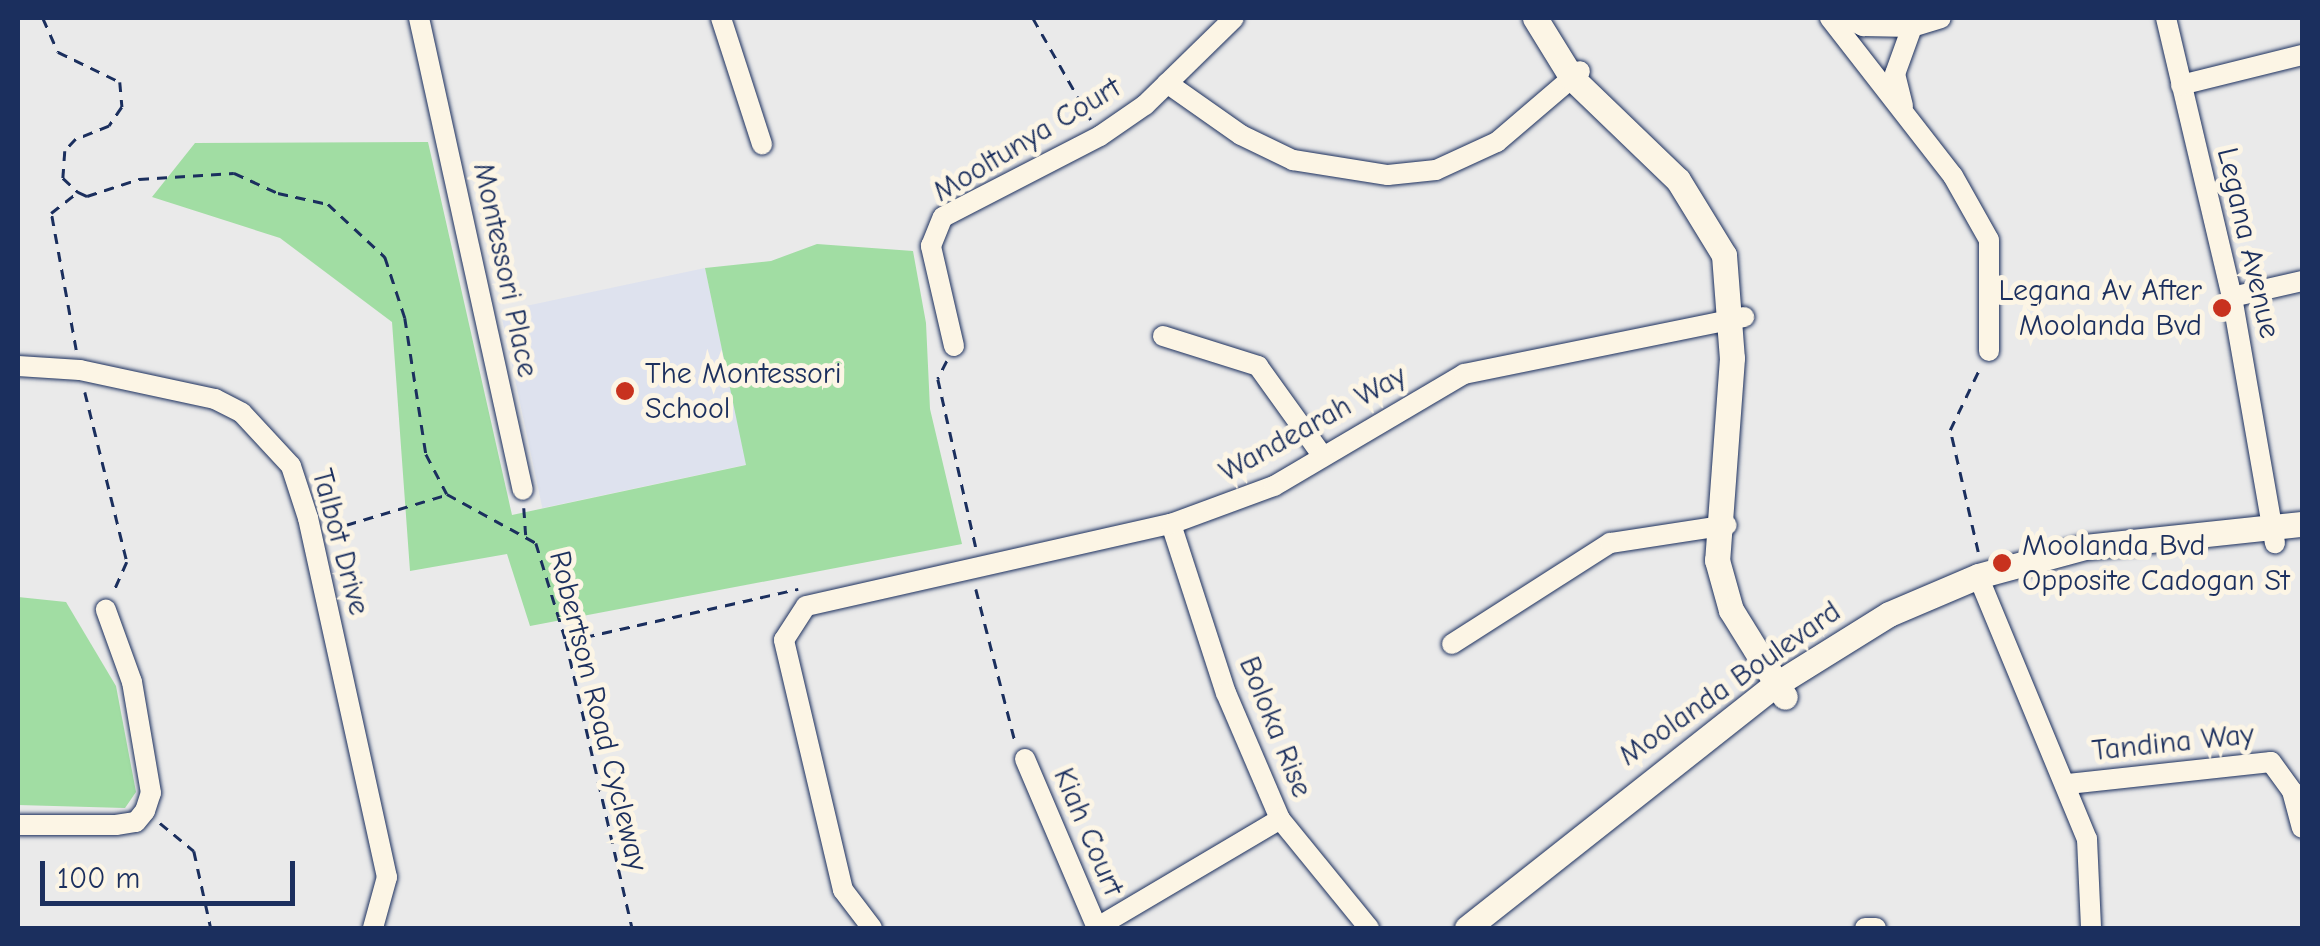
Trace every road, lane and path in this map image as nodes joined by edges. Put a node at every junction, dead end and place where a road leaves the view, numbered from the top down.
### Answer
1 (42, 18) edge
2 (419, 18) edge
3 (721, 18) edge
4 (1032, 18) edge
5 (1234, 18) edge
6 (1535, 18) edge
7 (1547, 18) edge
8 (1830, 18) edge
9 (1847, 18) edge
10 (1940, 18) edge
11 (2166, 18) edge
12 (1912, 28) junction
13 (2302, 55) edge
14 (1576, 74) junction
15 (1167, 83) junction
16 (2181, 84) junction
17 (1905, 114) junction
18 (1100, 136) junction
19 (762, 144) dead end
20 (78, 192) junction
21 (2302, 281) edge
22 (2232, 296) junction
23 (1737, 318) junction
24 (1163, 336) dead end
25 (954, 346) joint
26 (1989, 351) joint
27 (18, 366) edge
28 (80, 370) junction
29 (1322, 454) junction
30 (523, 490) joint
31 (447, 494) junction
32 (1170, 524) junction
33 (2302, 524) edge
34 (1721, 526) junction
35 (312, 535) junction
36 (2274, 535) junction
37 (526, 536) junction
38 (2302, 540) edge
39 (976, 568) junction
40 (1980, 577) junction
41 (809, 587) dead end
42 (106, 610) joint
43 (566, 641) junction
44 (1452, 644) dead end
45 (1786, 687) junction
46 (1024, 759) joint
47 (2068, 784) junction
48 (145, 811) junction
49 (1280, 819) junction
50 (18, 825) edge
51 (2302, 828) edge
52 (210, 928) edge
53 (373, 928) edge
54 (632, 928) edge
55 (872, 928) edge
56 (1096, 928) edge
57 (1369, 928) edge
58 (1467, 928) edge
59 (1490, 928) edge
60 (1865, 928) edge
61 (1876, 928) edge
62 (2092, 928) edge

1 - 20 path
2 - 30 street, Montessori Place
3 - 19 street
4 - 18 path
5 - 15 street, Mooltunya Court
6 - 14 street
7 - 14 street
8 - 17 street
9 - 12 street
10 - 12 street
11 - 16 street, Legana Avenue
12 - 17 street
13 - 16 street
14 - 15 street
14 - 23 street
15 - 18 street, Mooltunya Court
16 - 22 street, Legana Avenue
17 - 26 street
18 - 25 street, Mooltunya Court
20 - 28 path
20 - 31 path
21 - 22 street
22 - 36 street, Legana Avenue
23 - 29 street, Wandearah Way
23 - 34 street
24 - 29 street
25 - 39 path
26 - 40 path
27 - 28 street, Talbot Drive
28 - 35 street, Talbot Drive
28 - 42 path
29 - 32 street, Wandearah Way
30 - 37 path
31 - 35 path
31 - 37 path, Robertson Road Cycleway
32 - 39 street, Wandearah Way
32 - 49 street, Boloka Rise
33 - 36 street, Moolanda Boulevard
34 - 44 street
34 - 45 street
35 - 53 street, Talbot Drive
36 - 38 street, Moolanda Boulevard
36 - 40 street, Moolanda Boulevard
37 - 43 path, Robertson Road Cycleway
39 - 46 path
39 - 55 street, Wandearah Way
40 - 45 street, Moolanda Boulevard
40 - 47 street
41 - 43 path
42 - 48 street
43 - 54 path, Robertson Road Cycleway
45 - 58 street, Moolanda Boulevard
45 - 59 street, Moolanda Boulevard
46 - 56 street, Kiah Court
47 - 51 street, Tandina Way
47 - 62 street
48 - 50 street
48 - 52 path
49 - 56 street
49 - 57 street, Boloka Rise
60 - 61 street

